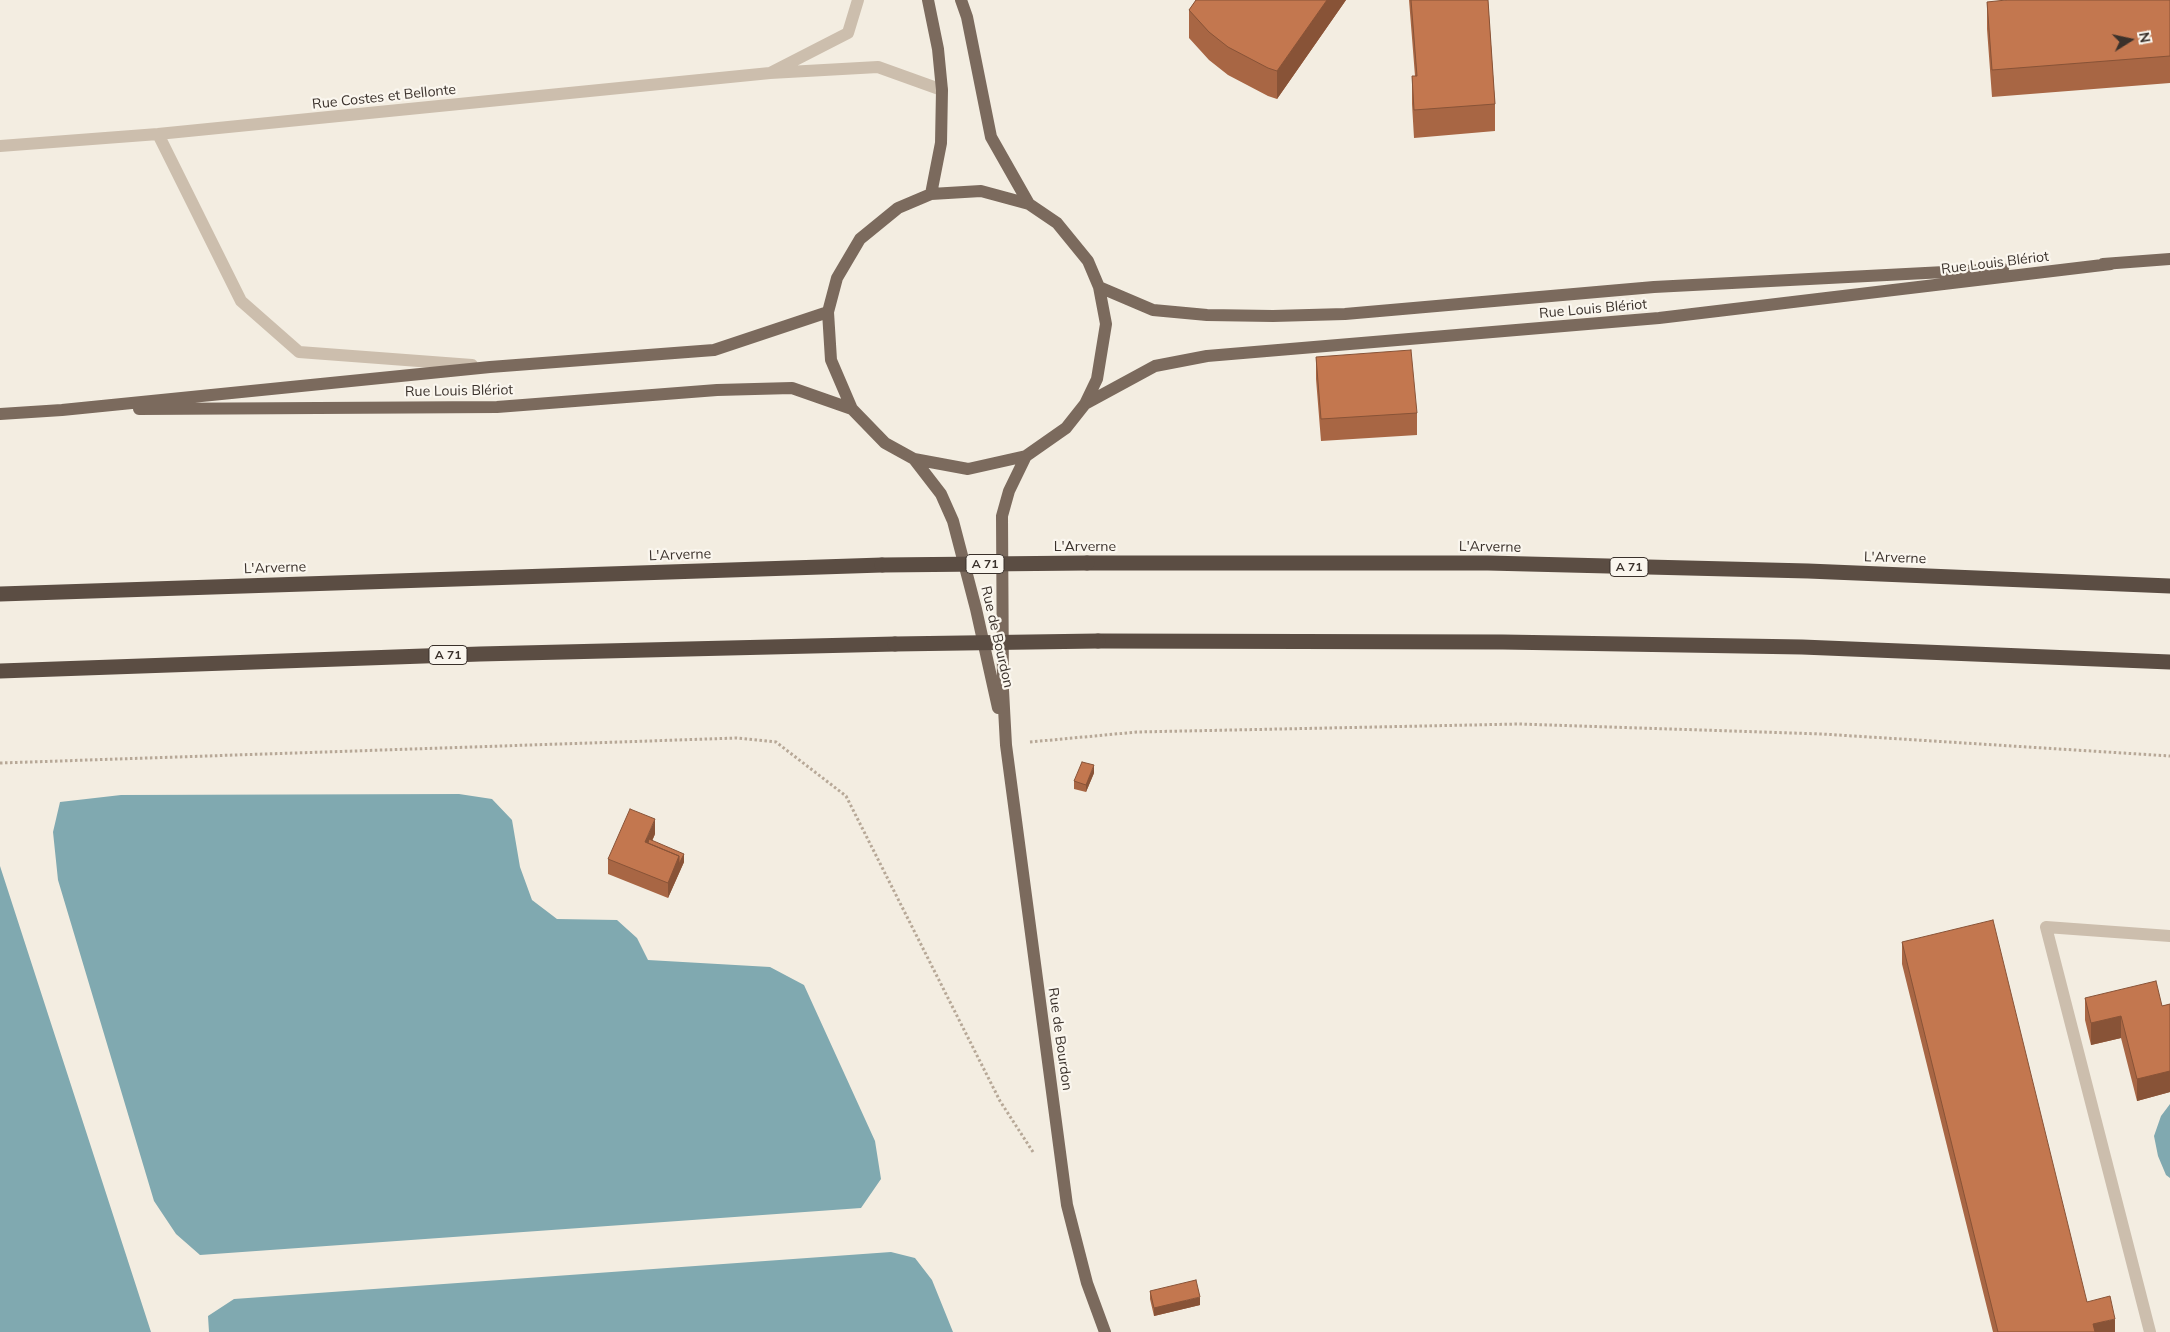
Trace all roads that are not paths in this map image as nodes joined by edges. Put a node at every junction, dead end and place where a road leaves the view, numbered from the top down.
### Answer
1 (858, 0) edge
2 (928, 0) edge
3 (961, 0) edge
4 (770, 73) junction
5 (942, 90) junction
6 (158, 134) junction
7 (0, 146) edge
8 (931, 194) junction
9 (1029, 204) junction
10 (2170, 259) edge
11 (2111, 264) junction
12 (1100, 287) junction
13 (828, 312) junction
14 (490, 366) junction
15 (1085, 404) junction
16 (852, 409) junction
17 (62, 410) junction
18 (0, 414) edge
19 (1026, 456) junction
20 (914, 459) junction
21 (2170, 586) edge
22 (0, 594) edge
23 (2170, 662) edge
24 (0, 671) edge
25 (1006, 744) junction
26 (2170, 936) edge
27 (1105, 1332) edge
28 (2150, 1332) edge

1 - 4 street
2 - 5 main road
3 - 9 main road
4 - 5 street, Rue Costes et Bellonte
4 - 6 street, Rue Costes et Bellonte
5 - 8 main road
6 - 7 street, Rue Costes et Bellonte
6 - 14 street
8 - 9 main road
8 - 13 main road
9 - 12 main road
10 - 11 main road, Rue Louis Blériot
11 - 12 main road, Rue Louis Blériot
11 - 15 main road, Rue Louis Blériot
12 - 15 main road
13 - 14 main road, Rue Louis Blériot
13 - 16 main road
14 - 17 main road, Rue Louis Blériot
15 - 19 main road
16 - 17 main road, Rue Louis Blériot
16 - 20 main road
17 - 18 main road, Rue Louis Blériot
19 - 20 main road
19 - 25 main road, Rue de Bourdon
20 - 25 main road, Rue de Bourdon
21 - 22 highway, L'Arverne / A 71, bridge
23 - 24 highway, A 71, bridge
25 - 27 main road, Rue de Bourdon
26 - 28 street

